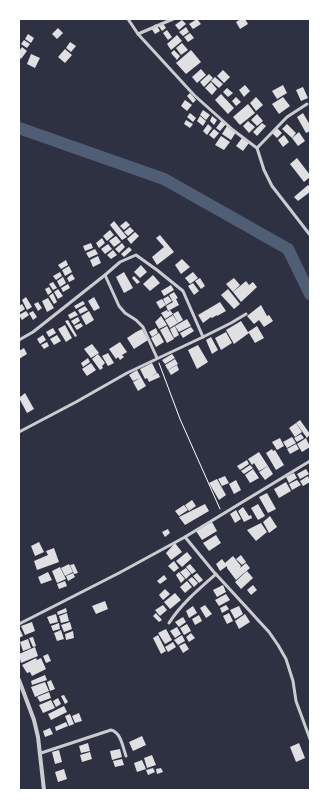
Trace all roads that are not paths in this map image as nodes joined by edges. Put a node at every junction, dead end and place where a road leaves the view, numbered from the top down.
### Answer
1 (128, 19) edge
2 (173, 19) edge
3 (138, 34) junction
4 (307, 104) dead end
5 (257, 148) junction
6 (310, 235) edge
7 (105, 275) junction
8 (246, 314) dead end
9 (203, 337) junction
10 (19, 340) edge
11 (158, 358) junction
12 (19, 432) edge
13 (310, 461) edge
14 (185, 537) junction
15 (216, 574) junction
16 (19, 624) edge
17 (169, 624) dead end
18 (19, 680) edge
19 (310, 738) edge
20 (41, 753) junction
21 (126, 756) dead end
22 (44, 790) edge

1 - 3 street
2 - 3 street
3 - 5 street
4 - 5 street
5 - 6 street
7 - 9 street
7 - 10 street
7 - 11 street
8 - 9 street
9 - 11 street
11 - 12 street
13 - 14 street
14 - 15 street
14 - 16 street
15 - 17 street
15 - 19 street
18 - 20 street
20 - 21 street
20 - 22 street

